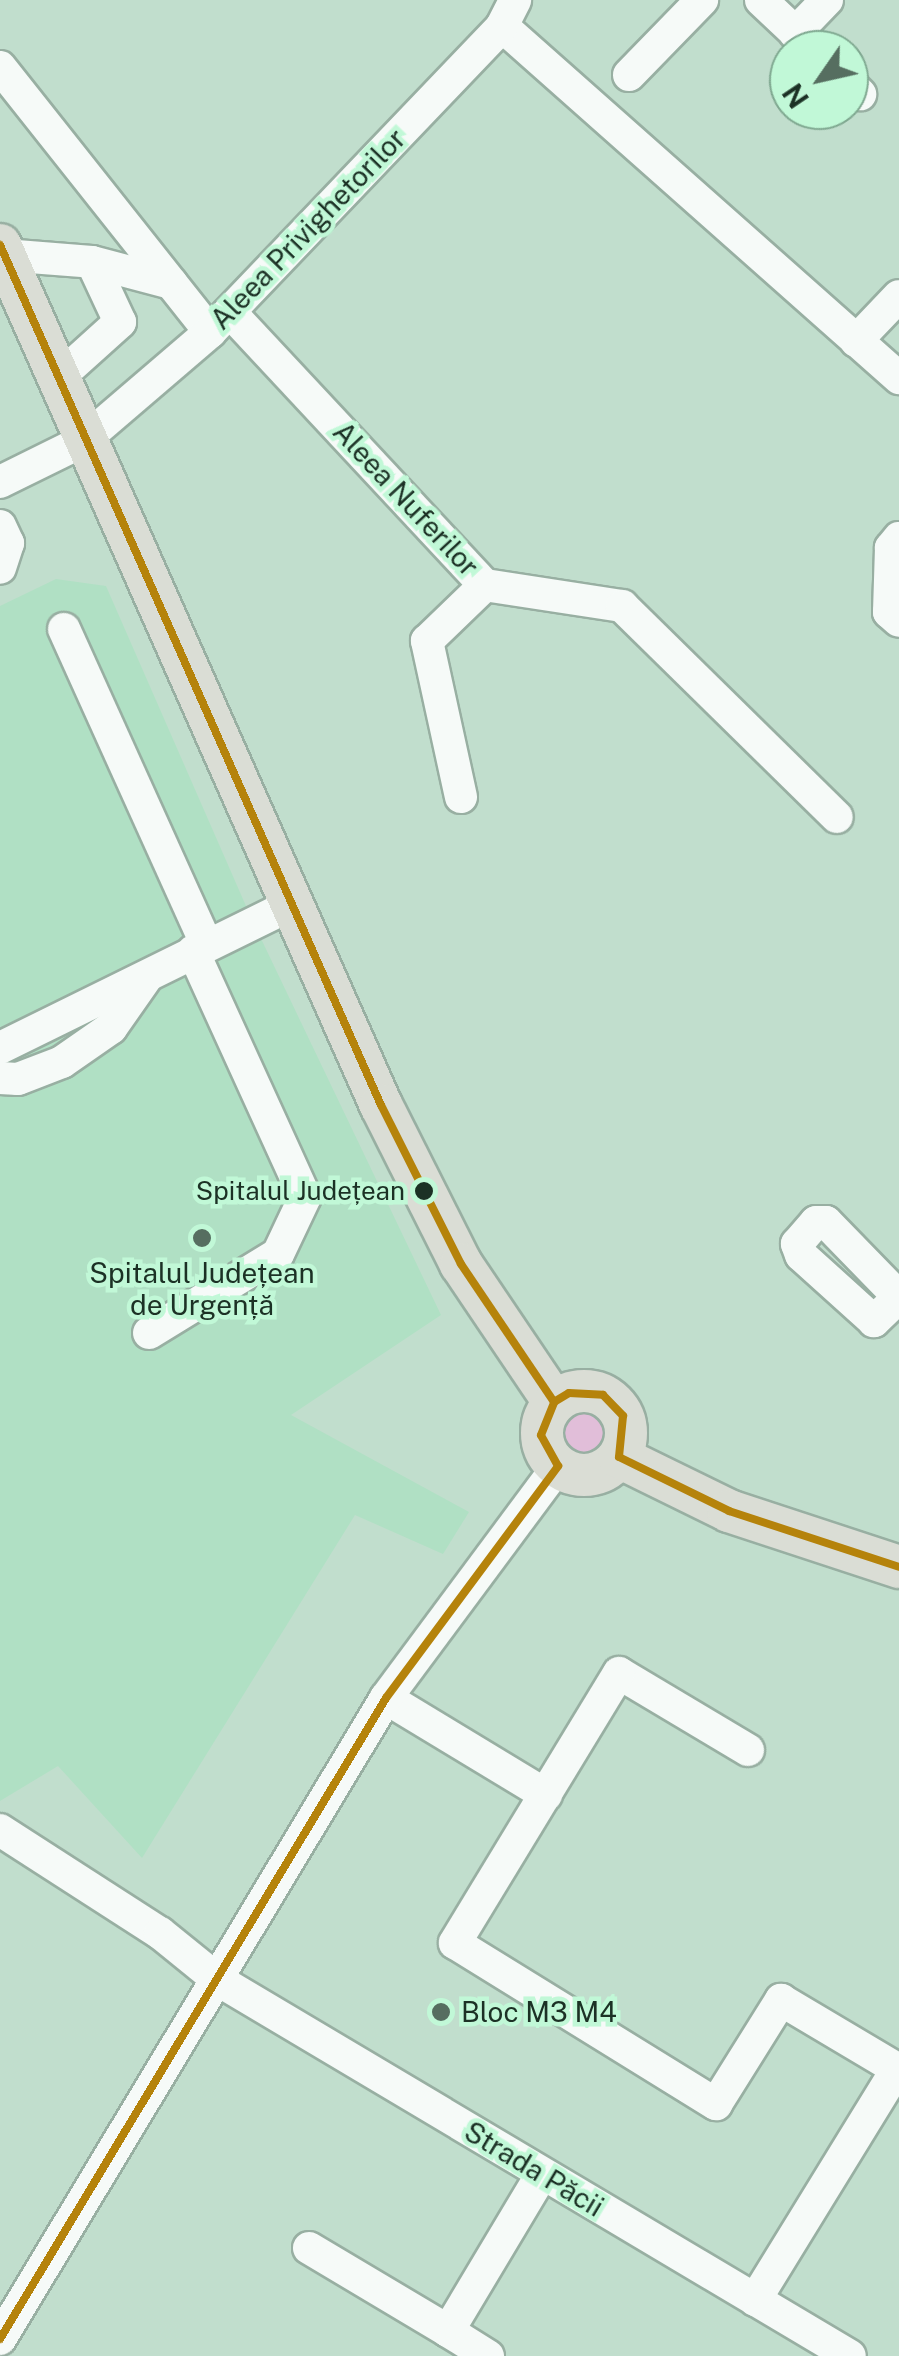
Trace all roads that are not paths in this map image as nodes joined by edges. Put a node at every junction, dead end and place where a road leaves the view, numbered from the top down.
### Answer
1 (702, 0) edge
2 (761, 0) edge
3 (827, 0) edge
4 (508, 13) edge
5 (792, 30) edge
6 (810, 30) edge
7 (0, 68) edge
8 (628, 75) dead end
9 (2, 250) edge
10 (92, 262) junction
11 (172, 282) junction
12 (899, 296) edge
13 (220, 322) junction
14 (856, 341) junction
15 (899, 378) edge
16 (57, 379) junction
17 (83, 441) junction
18 (0, 482) edge
19 (0, 526) edge
20 (899, 538) edge
21 (0, 568) edge
22 (485, 585) junction
23 (899, 621) edge
24 (64, 629) dead end
25 (462, 797) dead end
26 (837, 817) dead end
27 (290, 905) junction
28 (199, 948) junction
29 (149, 974) junction
30 (0, 1048) edge
31 (0, 1078) edge
32 (149, 1332) dead end
33 (554, 1402) junction
34 (619, 1457) junction
35 (558, 1466) junction
36 (899, 1567) edge
37 (386, 1698) junction
38 (748, 1750) dead end
39 (546, 1795) junction
40 (0, 1830) edge
41 (218, 1980) junction
42 (898, 2069) edge
43 (542, 2174) junction
44 (308, 2248) dead end
45 (755, 2300) junction
46 (448, 2331) junction
47 (0, 2340) edge
48 (488, 2356) edge
49 (850, 2356) edge

1 - 8 street
2 - 5 street
3 - 6 street
4 - 13 street, Aleea Privighetorilor
4 - 14 street
7 - 11 street, Aleea Nuferilor
9 - 10 street
9 - 16 main road
10 - 11 street
10 - 16 street
11 - 13 street, Aleea Nuferilor
12 - 14 street
13 - 17 street, Aleea Privighetorilor
13 - 22 street, Aleea Nuferilor
14 - 15 street
16 - 17 main road
17 - 18 street, Aleea Privighetorilor
17 - 27 main road
19 - 21 street
20 - 23 street
22 - 25 street
22 - 26 street, Aleea Nuferilor
24 - 28 street
27 - 28 street
27 - 33 main road
28 - 29 street
28 - 32 street
29 - 30 street
29 - 31 street
33 - 34 main road
33 - 35 main road
34 - 35 main road
34 - 36 main road
35 - 37 street
37 - 39 street
37 - 41 street
38 - 39 street
39 - 42 street
40 - 41 street, Strada Păcii
41 - 43 street, Strada Păcii
41 - 47 street
42 - 45 street
43 - 45 street, Strada Păcii
43 - 46 street
44 - 46 street
45 - 49 street, Strada Păcii
46 - 48 street

